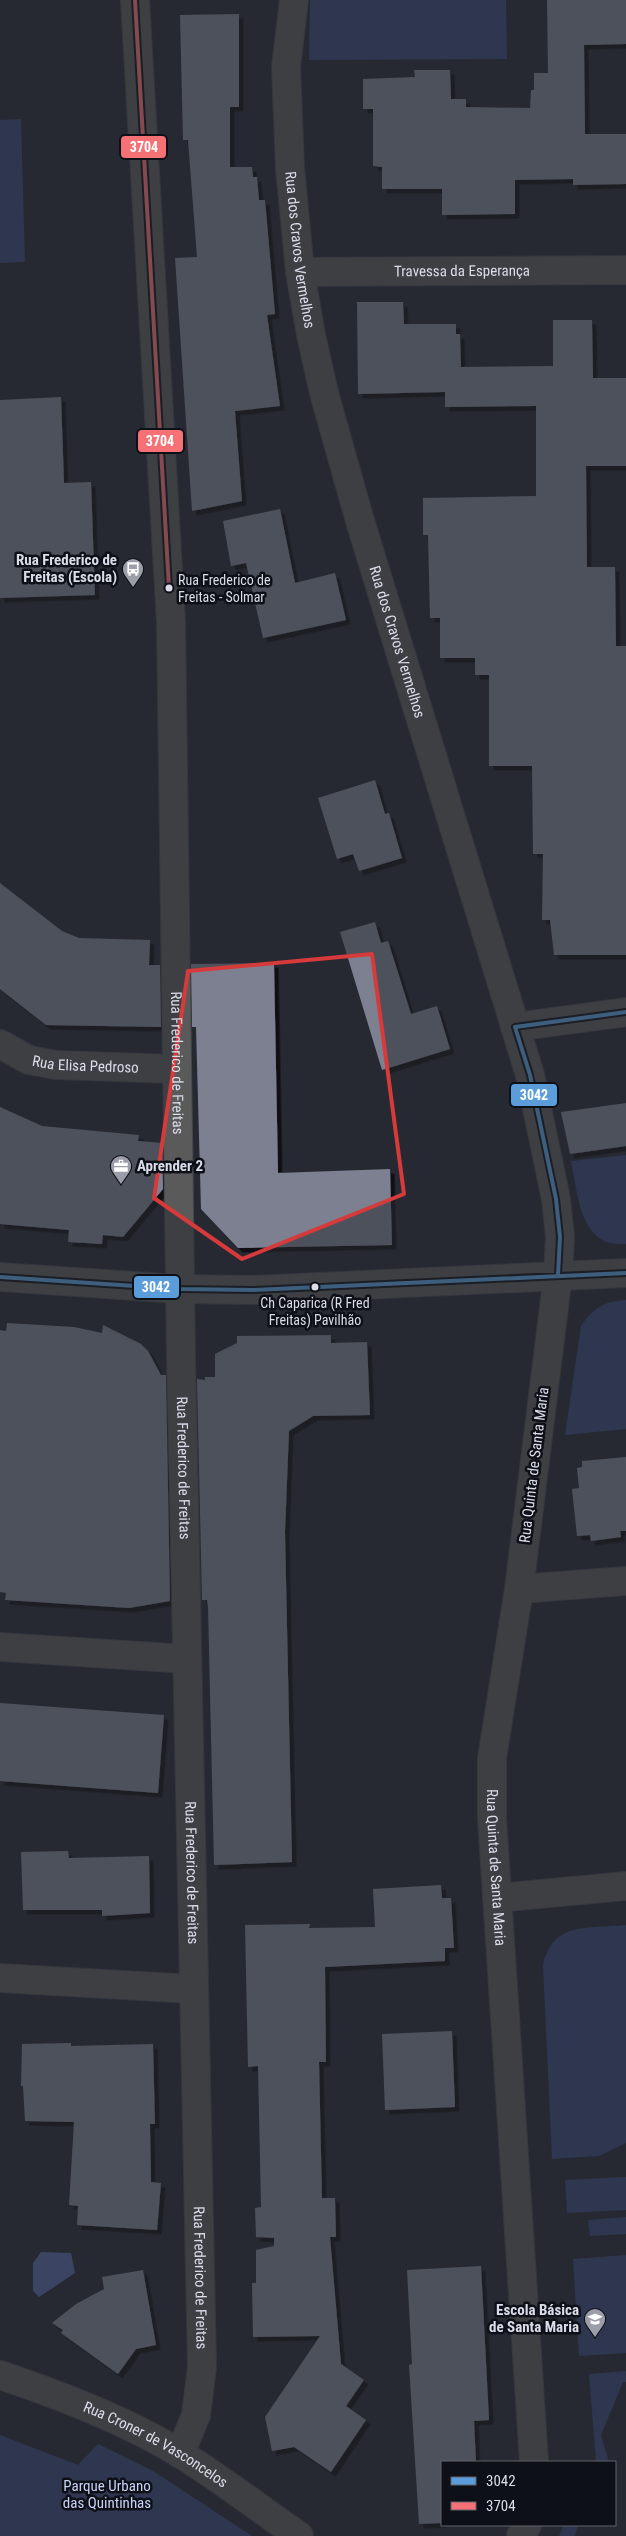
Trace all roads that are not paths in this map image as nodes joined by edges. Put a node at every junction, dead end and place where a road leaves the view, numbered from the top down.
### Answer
1 (135, 0) edge
2 (294, 0) edge
3 (626, 270) edge
4 (300, 272) junction
5 (626, 1012) edge
6 (515, 1027) junction
7 (0, 1044) edge
8 (176, 1069) junction
9 (626, 1273) edge
10 (558, 1275) junction
11 (0, 1277) edge
12 (180, 1288) junction
13 (626, 1581) edge
14 (519, 1590) junction
15 (0, 1647) edge
16 (187, 1659) junction
17 (626, 1886) edge
18 (497, 1898) junction
19 (0, 1978) edge
20 (193, 1989) junction
21 (0, 2376) edge
22 (180, 2454) junction
23 (534, 2461) edge
24 (299, 2536) edge

1 - 8 street, Rua Frederico de Freitas
2 - 4 street, Rua dos Cravos Vermelhos
3 - 4 street, Travessa da Esperança
4 - 6 street, Rua dos Cravos Vermelhos
5 - 6 street
6 - 10 street, Rua dos Cravos Vermelhos
7 - 8 street, Rua Elisa Pedroso
8 - 12 street, Rua Frederico de Freitas
9 - 10 street
10 - 12 street
10 - 14 street, Rua Quinta de Santa Maria
11 - 12 street
12 - 16 street, Rua Frederico de Freitas
13 - 14 street
14 - 18 street, Rua Quinta de Santa Maria
15 - 16 street
16 - 20 street, Rua Frederico de Freitas
17 - 18 street
18 - 23 street, Rua Quinta de Santa Maria
19 - 20 street
20 - 22 street, Rua Frederico de Freitas
21 - 22 street, Rua Croner de Vasconcelos
22 - 24 street, Rua Croner de Vasconcelos

